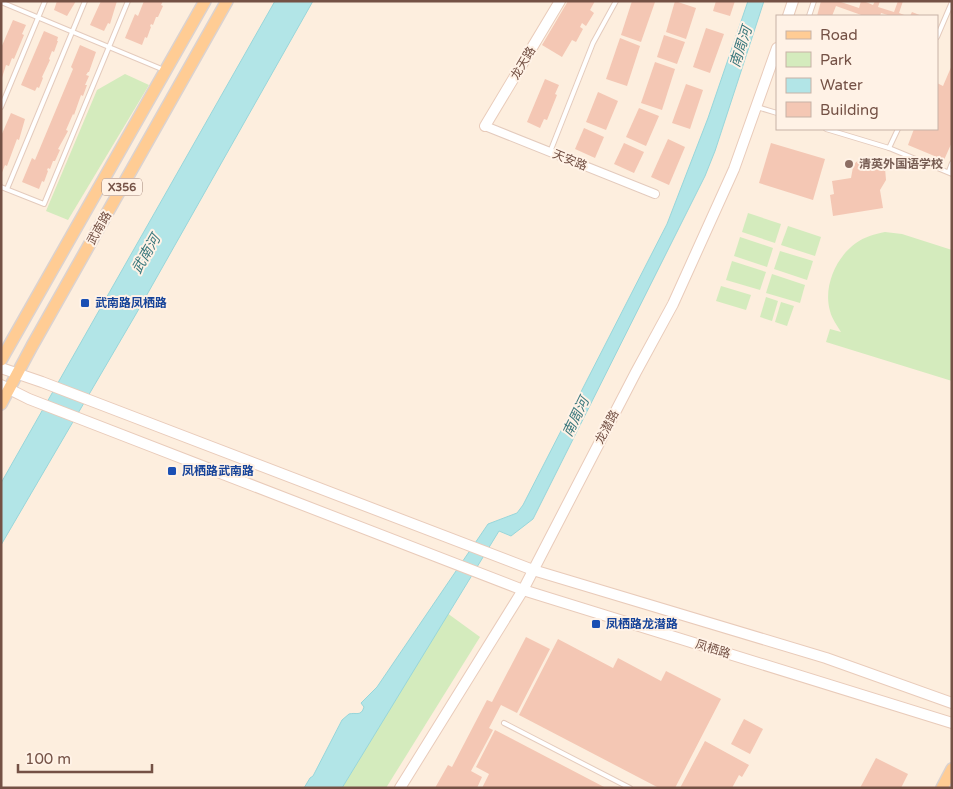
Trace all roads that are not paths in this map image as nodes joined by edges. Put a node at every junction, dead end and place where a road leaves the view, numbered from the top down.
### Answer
1 (45, 1) edge
2 (85, 1) edge
3 (128, 1) edge
4 (205, 1) edge
5 (227, 1) edge
6 (560, 1) edge
7 (616, 1) edge
8 (793, 1) edge
9 (814, 1) edge
10 (1, 2) edge
11 (952, 2) edge
12 (788, 15) edge
13 (809, 15) edge
14 (38, 18) junction
15 (72, 32) junction
16 (938, 35) edge
17 (109, 47) junction
18 (776, 51) edge
19 (166, 70) junction
20 (1, 107) edge
21 (756, 107) junction
22 (776, 113) edge
23 (485, 126) joint
24 (829, 130) edge
25 (898, 130) edge
26 (889, 148) junction
27 (550, 152) junction
28 (952, 163) edge
29 (950, 172) edge
30 (1, 187) edge
31 (7, 189) junction
32 (655, 194) dead end
33 (31, 308) junction
34 (1, 344) edge
35 (1, 360) edge
36 (1, 368) edge
37 (17, 374) junction
38 (5, 387) edge
39 (1, 404) edge
40 (533, 570) junction
41 (523, 590) junction
42 (952, 703) edge
43 (504, 723) dead end
44 (952, 723) edge
45 (952, 769) edge
46 (400, 788) edge
47 (630, 788) edge
48 (942, 788) edge

1 - 14 lane
2 - 15 lane
3 - 17 lane
4 - 19 main road, 武南路 / X356
5 - 37 main road, 武南路 / X356
6 - 23 main road, 龙天路
7 - 27 lane
8 - 12 main road
9 - 13 lane
10 - 14 lane
11 - 16 lane
14 - 15 lane
14 - 20 lane
15 - 17 lane
15 - 31 lane
17 - 19 lane
17 - 31 lane
18 - 21 main road, 龙潜路
19 - 33 main road, 武南路 / X356
21 - 22 lane
21 - 40 main road, 龙潜路
23 - 27 street, 天安路
24 - 26 lane
25 - 26 lane
26 - 29 lane
27 - 32 street, 天安路
28 - 29 lane
30 - 31 lane
33 - 34 main road
33 - 35 main road, 武南路 / X356
36 - 37 main road
37 - 38 main road, 武南路 / X356
37 - 40 main road, 凤栖路
38 - 39 main road, 武南路 / X356
38 - 41 main road, 凤栖路
40 - 41 main road, 龙潜路
40 - 42 main road, 凤栖路
41 - 44 main road, 凤栖路
41 - 46 main road, 龙潜路
43 - 47 lane
45 - 48 main road

